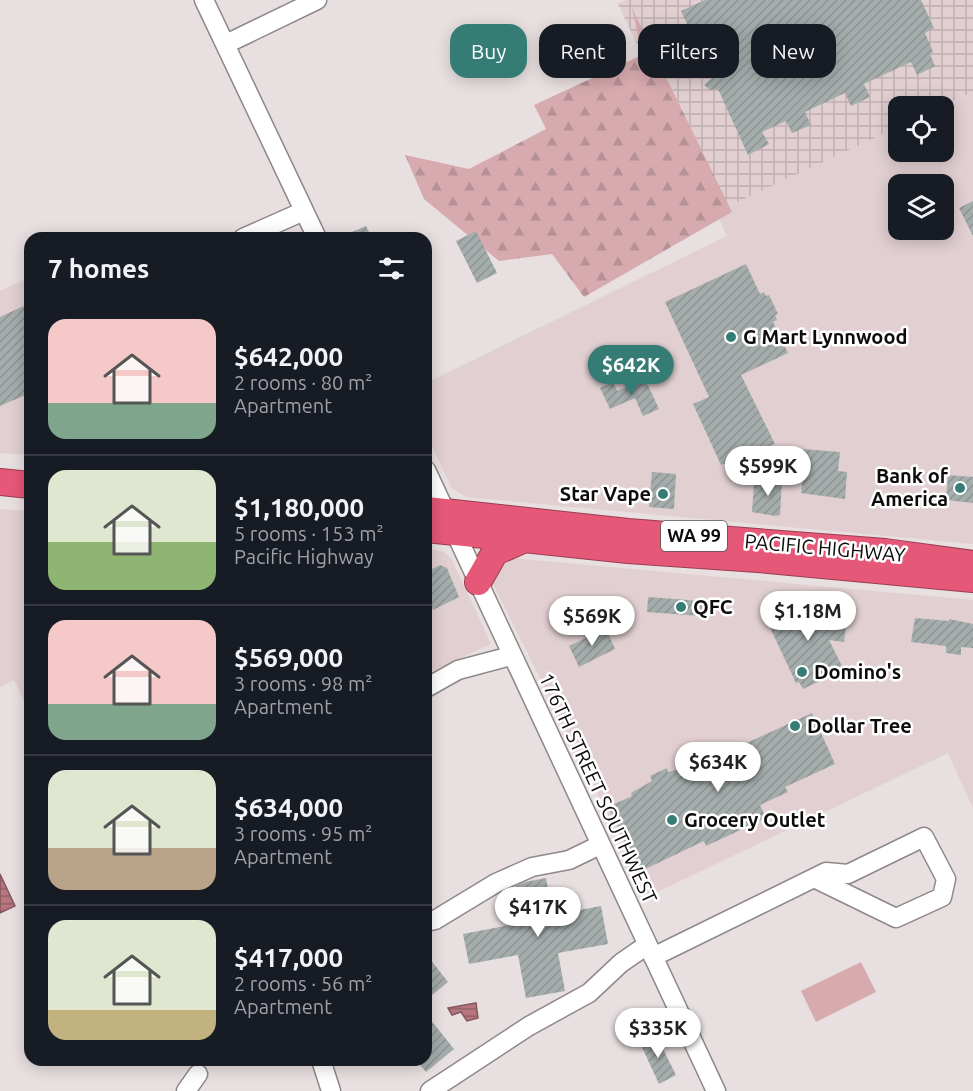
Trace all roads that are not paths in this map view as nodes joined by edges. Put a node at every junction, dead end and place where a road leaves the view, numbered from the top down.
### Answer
1 (204, 0) edge
2 (317, 0) edge
3 (226, 44) junction
4 (304, 211) junction
5 (257, 232) edge
6 (314, 232) edge
7 (0, 482) edge
8 (24, 484) edge
9 (432, 488) edge
10 (442, 518) edge
11 (525, 539) junction
12 (973, 564) edge
13 (973, 579) edge
14 (478, 582) junction
15 (512, 656) junction
16 (432, 684) edge
17 (600, 844) junction
18 (814, 878) junction
19 (432, 921) edge
20 (650, 951) junction
21 (323, 1066) edge
22 (198, 1074) dead end
23 (186, 1091) edge
24 (331, 1091) edge
25 (430, 1091) edge
26 (716, 1091) edge

1 - 3 street
2 - 3 street
3 - 4 street
4 - 5 street
4 - 6 street
7 - 8 highway
9 - 10 street, 176TH STREET SOUTHWEST
10 - 11 highway, PACIFIC HIGHWAY / WA 99
10 - 12 highway, PACIFIC HIGHWAY / WA 99
10 - 14 street, 176TH STREET SOUTHWEST
11 - 13 highway, PACIFIC HIGHWAY / WA 99
11 - 14 highway
14 - 15 street, 176TH STREET SOUTHWEST
15 - 16 street
15 - 17 street, 176TH STREET SOUTHWEST
17 - 19 street
17 - 20 street, 176TH STREET SOUTHWEST
18 - 18 street
18 - 20 street
20 - 25 street
20 - 26 street, 176TH STREET SOUTHWEST
21 - 24 street
22 - 23 street

